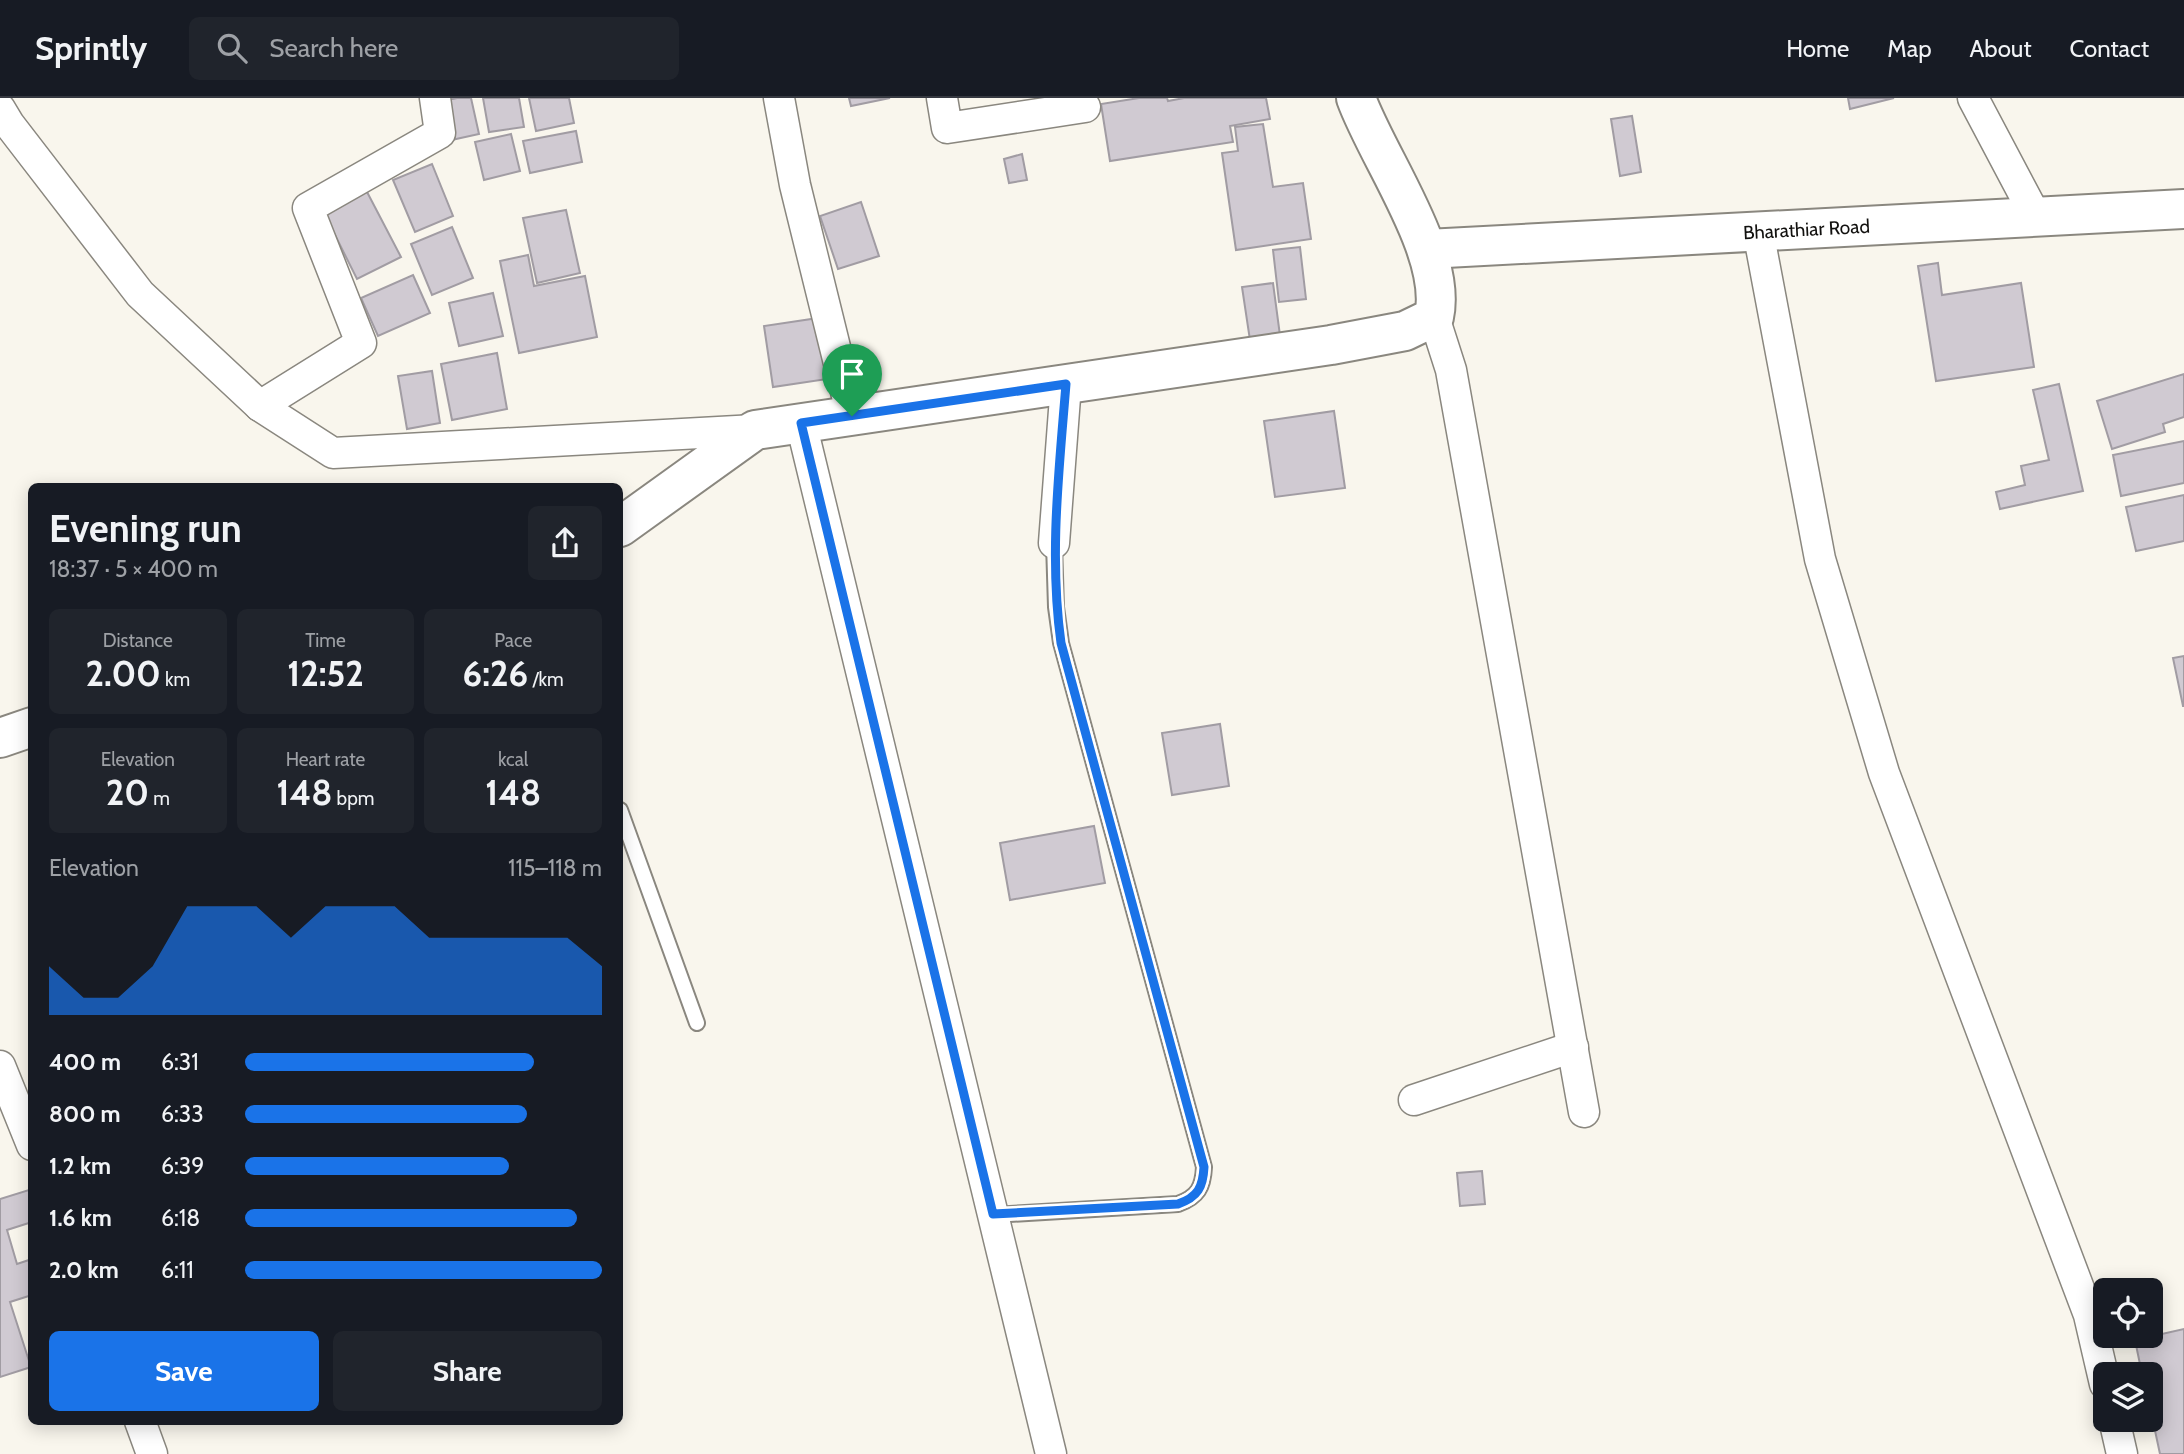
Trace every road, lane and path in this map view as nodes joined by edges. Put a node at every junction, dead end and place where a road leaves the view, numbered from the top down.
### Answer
1 (435, 98) edge
2 (779, 98) edge
3 (942, 98) edge
4 (1356, 98) edge
5 (1973, 98) edge
6 (1085, 107) dead end
7 (0, 108) edge
8 (2182, 216) edge
9 (2036, 217) junction
10 (1758, 232) junction
11 (1427, 249) junction
12 (1434, 317) junction
13 (1066, 384) junction
14 (260, 406) junction
15 (852, 416) junction
16 (801, 423) junction
17 (755, 430) junction
18 (623, 525) edge
19 (1054, 543) joint
20 (28, 728) edge
21 (0, 738) edge
22 (623, 818) edge
23 (697, 1023) dead end
24 (1573, 1047) junction
25 (0, 1066) edge
26 (1414, 1100) dead end
27 (1584, 1111) dead end
28 (28, 1135) edge
29 (993, 1214) junction
30 (2100, 1362) edge
31 (141, 1425) edge
32 (2117, 1432) edge
33 (152, 1454) edge
34 (1051, 1454) edge
35 (2122, 1454) edge

1 - 14 street
2 - 15 street
3 - 6 street
4 - 11 street
5 - 9 street
7 - 14 street
8 - 9 street, Bharathiar Road
9 - 10 street, Bharathiar Road
10 - 11 street, Bharathiar Road
10 - 30 street
11 - 12 street
12 - 13 street
12 - 24 street
13 - 15 street
13 - 19 street
14 - 17 street
15 - 16 street
16 - 17 street
16 - 29 street
17 - 18 street
19 - 29 lane
20 - 21 street
22 - 23 lane
24 - 26 street
24 - 27 street
25 - 28 street
29 - 34 street
31 - 33 street
32 - 35 street

